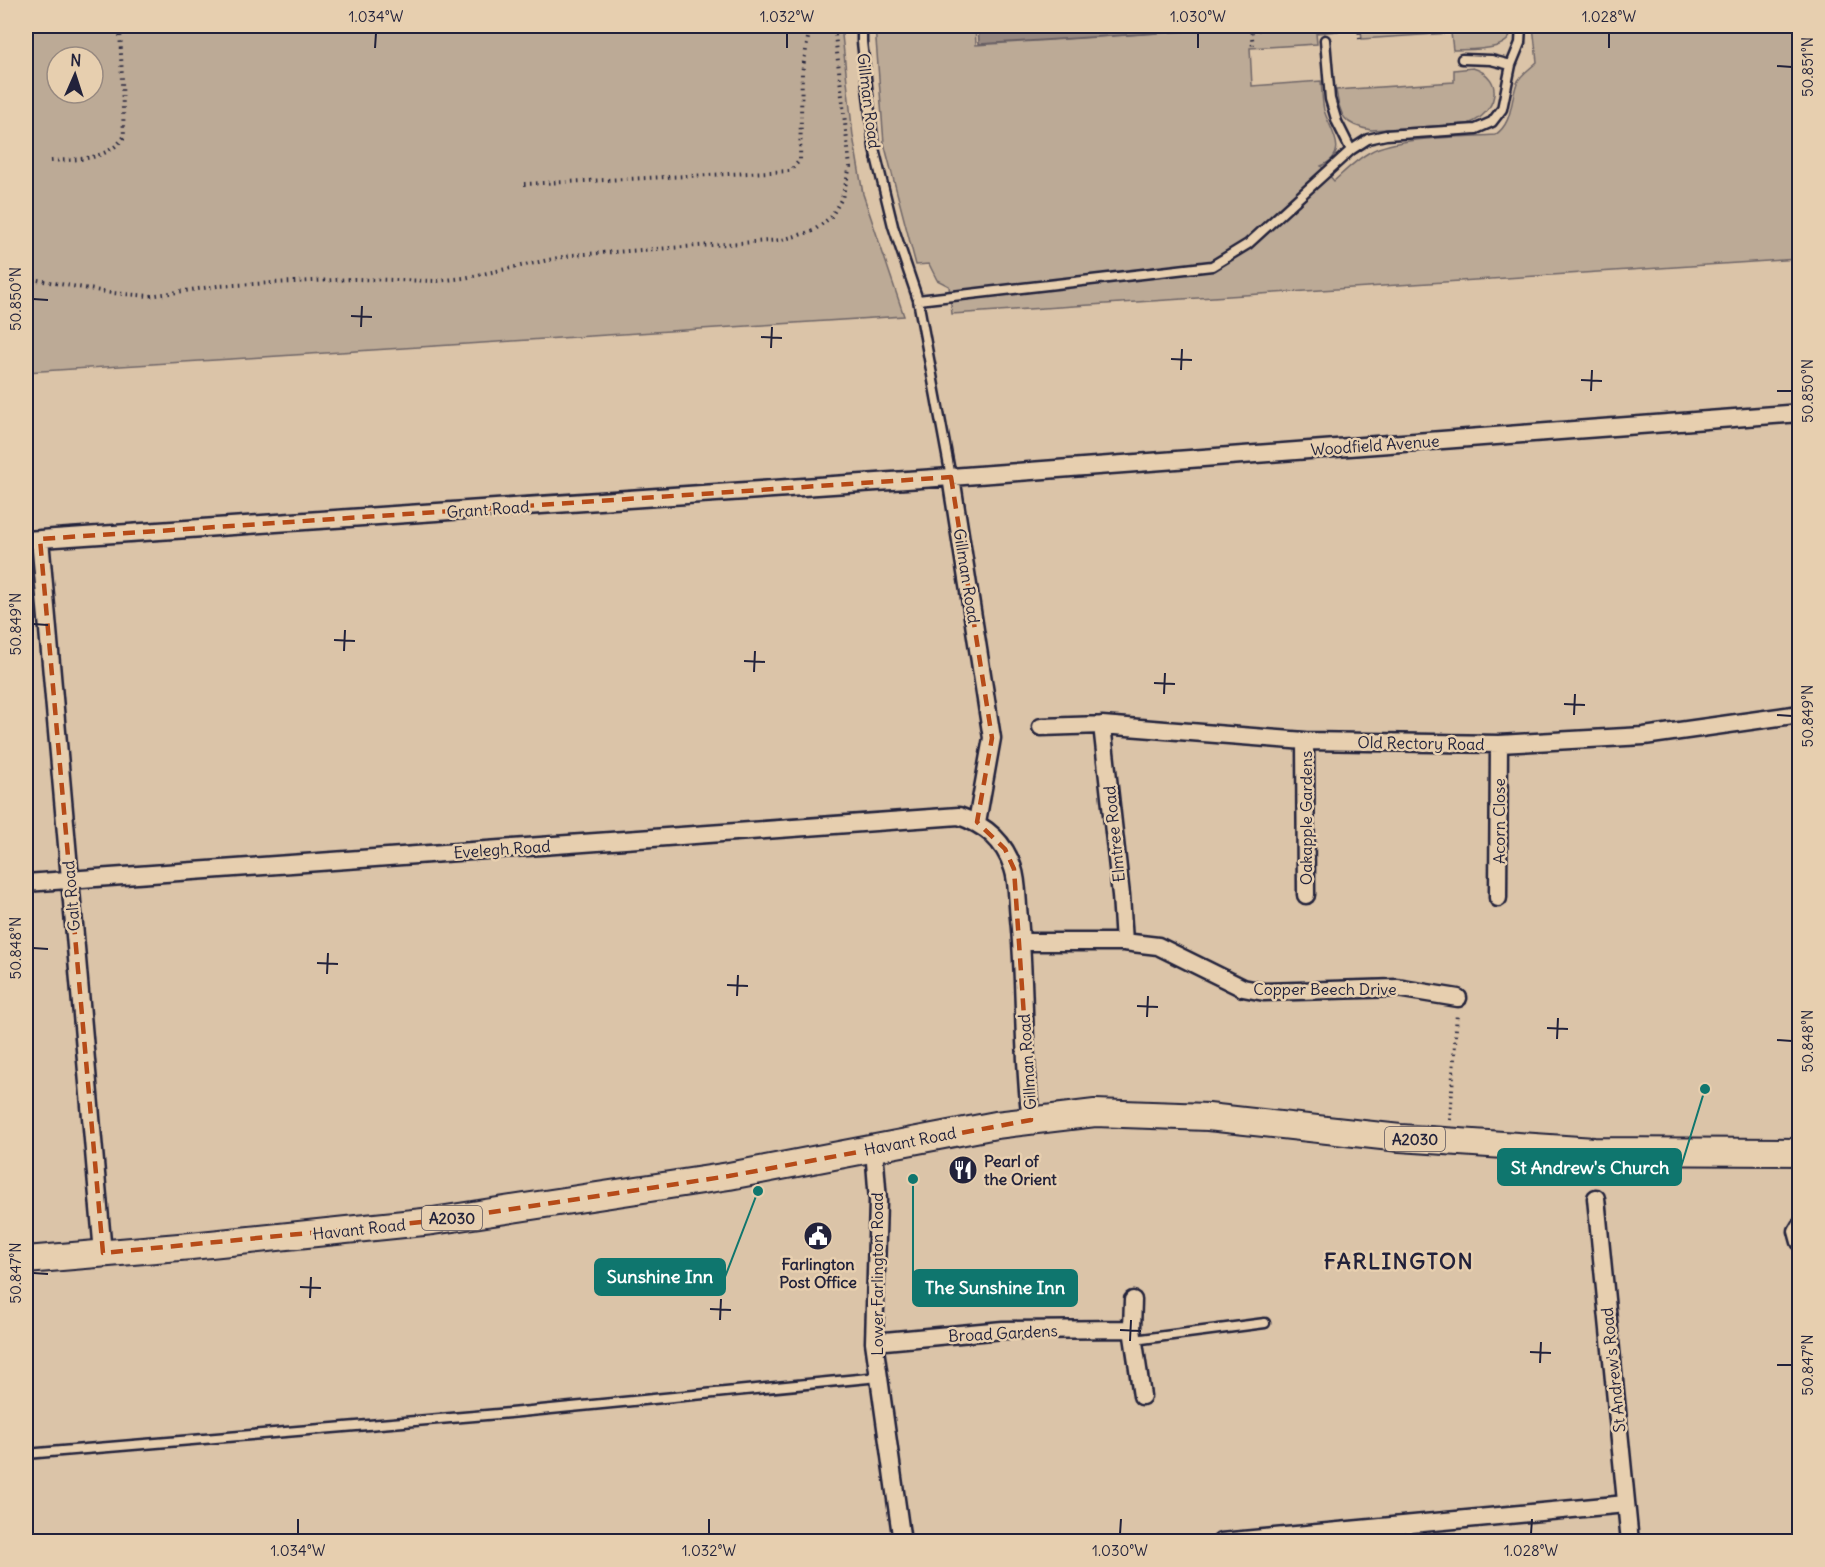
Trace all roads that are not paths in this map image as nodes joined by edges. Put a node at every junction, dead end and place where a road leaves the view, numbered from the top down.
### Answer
1 (862, 26) edge
2 (1521, 26) edge
3 (1326, 40) dead end
4 (1462, 59) dead end
5 (1511, 64) junction
6 (1351, 150) junction
7 (918, 300) junction
8 (1800, 413) edge
9 (951, 477) junction
10 (33, 540) edge
11 (1800, 714) edge
12 (1102, 725) junction
13 (1041, 727) dead end
14 (1305, 741) junction
15 (1499, 744) junction
16 (977, 822) junction
17 (69, 881) junction
18 (26, 884) edge
19 (1306, 895) dead end
20 (1498, 898) dead end
21 (1022, 942) junction
22 (1124, 942) junction
23 (1458, 998) road end
24 (1031, 1120) junction
25 (874, 1149) junction
26 (1800, 1152) edge
27 (1596, 1198) dead end
28 (1800, 1226) edge
29 (1800, 1242) edge
30 (103, 1253) junction
31 (26, 1260) edge
32 (1133, 1300) dead end
33 (1265, 1323) dead end
34 (1133, 1335) junction
35 (874, 1342) junction
36 (879, 1377) junction
37 (1142, 1396) dead end
38 (26, 1454) edge
39 (1626, 1504) junction
40 (902, 1542) edge
41 (1221, 1542) edge
42 (1630, 1542) edge

1 - 7 lane, Gillman Road
2 - 5 lane
3 - 6 lane
4 - 5 lane
5 - 6 lane
6 - 7 lane
7 - 9 lane, Gillman Road
8 - 9 street, Woodfield Avenue
9 - 10 street, Grant Road
9 - 16 street, Gillman Road
10 - 17 street, Galt Road
11 - 15 street, Old Rectory Road
12 - 13 street, Old Rectory Road
12 - 14 street, Old Rectory Road
12 - 22 street, Elmtree Road
14 - 15 street, Old Rectory Road
14 - 19 street, Oakapple Gardens
15 - 20 street, Acorn Close
16 - 17 street, Evelegh Road
16 - 21 street, Gillman Road
17 - 18 street, Evelegh Road
17 - 30 street, Galt Road
21 - 22 street, Copper Beech Drive
21 - 24 street, Gillman Road
22 - 23 street, Copper Beech Drive
24 - 25 main road, Havant Road / A2030
24 - 26 main road, Havant Road / A2030
25 - 30 main road, Havant Road / A2030
25 - 35 street, Lower Farlington Road
27 - 39 street, St Andrew's Road
28 - 29 street
30 - 31 main road, Havant Road / A2030
32 - 34 street
33 - 34 lane
34 - 35 street, Broad Gardens
34 - 37 street
35 - 36 street, Lower Farlington Road
36 - 38 lane
36 - 40 street, Lower Farlington Road
39 - 41 street
39 - 42 street, St Andrew's Road

